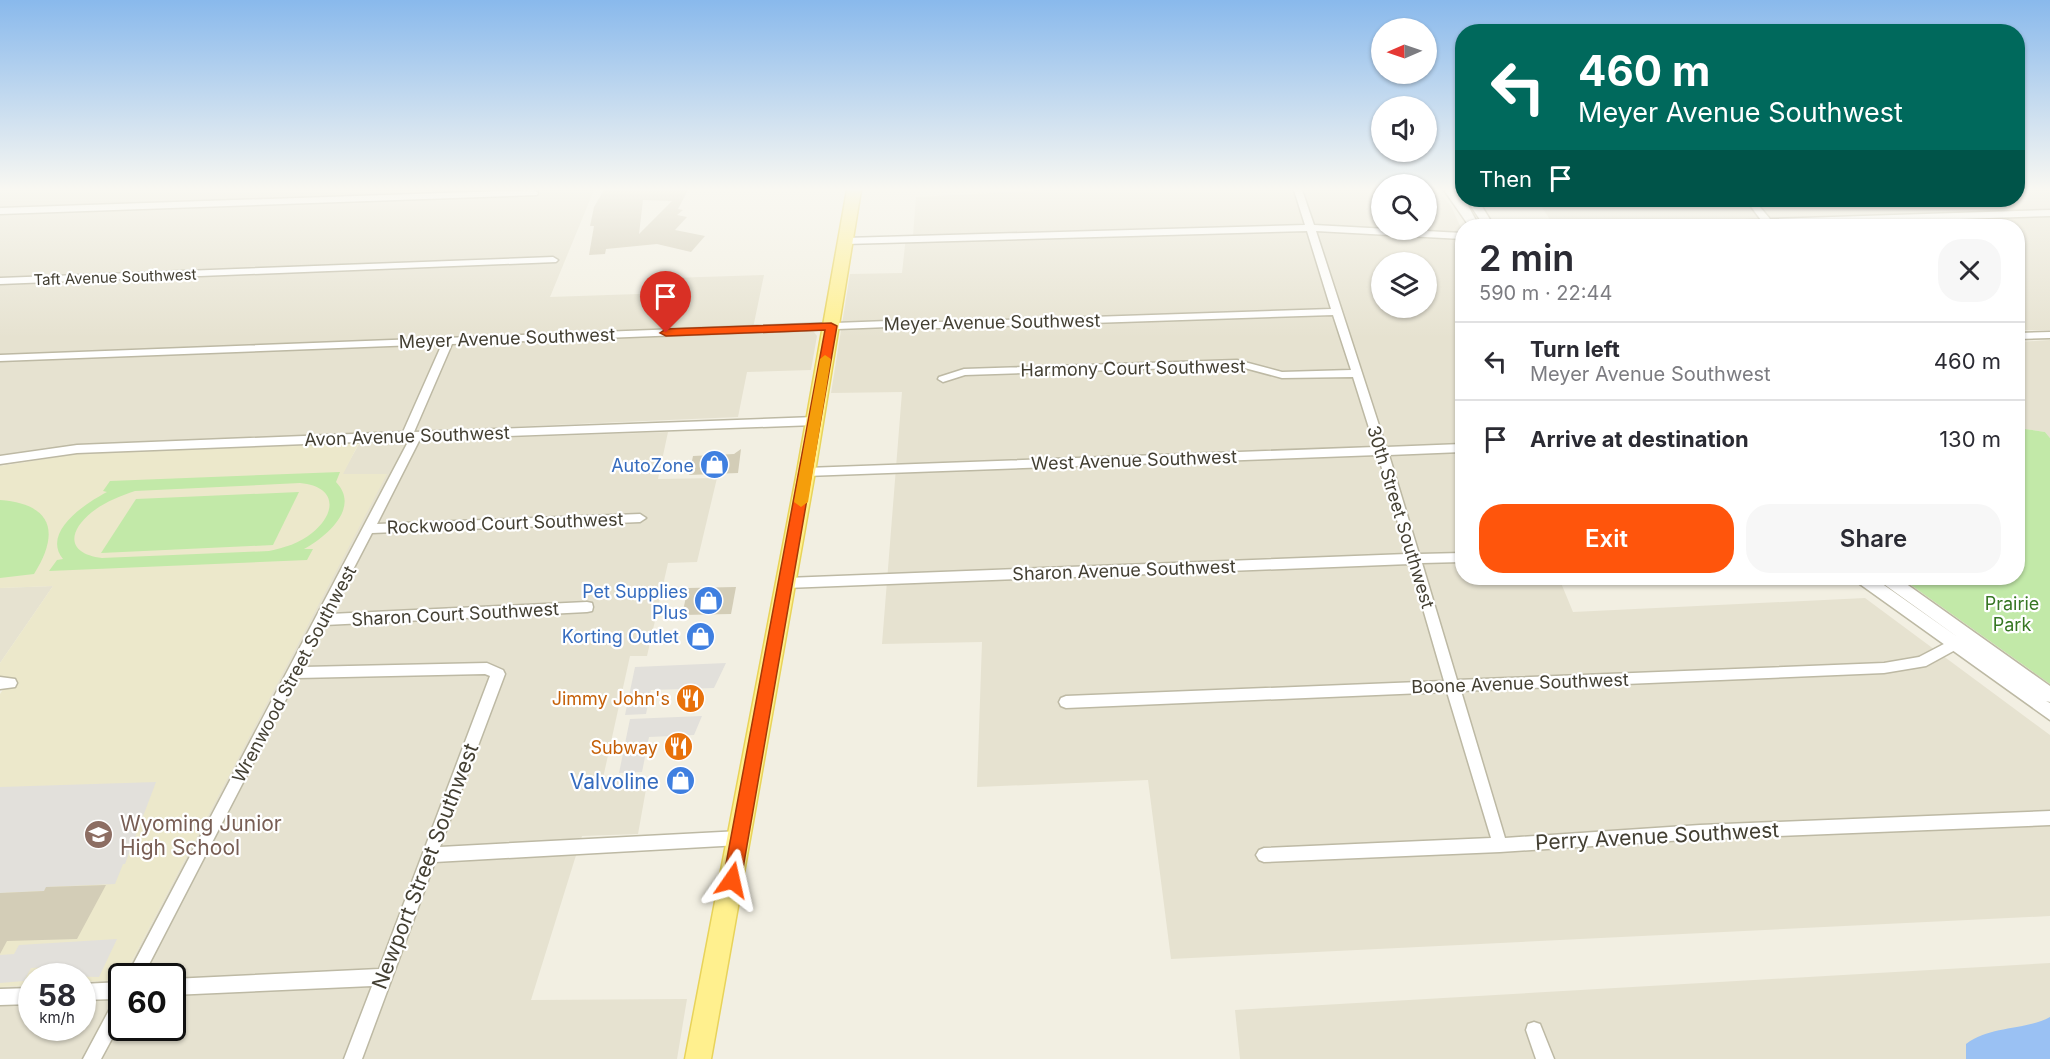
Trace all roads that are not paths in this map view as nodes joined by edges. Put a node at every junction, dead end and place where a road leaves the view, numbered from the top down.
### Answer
1 (902, 239) edge
2 (1314, 239) edge
3 (845, 241) joint
4 (553, 260) dead end
5 (0, 281) edge
6 (1337, 312) junction
7 (831, 326) junction
8 (2050, 335) edge
9 (2025, 336) edge
10 (449, 340) junction
11 (0, 358) edge
12 (1357, 373) junction
13 (944, 379) dead end
14 (815, 421) junction
15 (412, 436) junction
16 (1455, 448) edge
17 (1382, 451) junction
18 (0, 460) edge
19 (806, 472) junction
20 (640, 518) dead end
21 (370, 529) junction
22 (1455, 557) edge
23 (1413, 558) junction
24 (786, 583) junction
25 (1874, 585) edge
26 (1895, 585) edge
27 (587, 607) dead end
28 (322, 620) junction
29 (1961, 640) junction
30 (294, 673) junction
31 (1451, 686) junction
32 (2050, 695) edge
33 (1066, 702) dead end
34 (2050, 714) edge
35 (2050, 818) edge
36 (740, 838) junction
37 (1500, 845) junction
38 (429, 855) junction
39 (1264, 855) dead end
40 (142, 963) edge
41 (383, 977) junction
42 (186, 986) edge
43 (18, 997) edge
44 (0, 998) edge
45 (108, 1029) edge
46 (1534, 1030) dead end
47 (92, 1059) edge
48 (353, 1059) edge
49 (698, 1059) edge
50 (1545, 1059) edge

1 - 3 street
2 - 6 street, 30th Street Southwest
3 - 7 main road
4 - 5 street, Taft Avenue Southwest
6 - 7 street, Meyer Avenue Southwest
6 - 12 street, 30th Street Southwest
7 - 10 street, Meyer Avenue Southwest
7 - 14 main road
8 - 9 street
10 - 11 street, Meyer Avenue Southwest
10 - 15 street, Wrenwood Street Southwest
12 - 13 street, Harmony Court Southwest
12 - 17 street, 30th Street Southwest
14 - 15 street, Avon Avenue Southwest
14 - 19 main road
15 - 18 street, Avon Avenue Southwest
15 - 21 street, Wrenwood Street Southwest
16 - 17 street, West Avenue Southwest
17 - 19 street, West Avenue Southwest
17 - 23 street, 30th Street Southwest
19 - 24 main road
20 - 21 street, Rockwood Court Southwest
21 - 28 street, Wrenwood Street Southwest
22 - 23 street, Sharon Avenue Southwest
23 - 24 street, Sharon Avenue Southwest
23 - 31 street, 30th Street Southwest
24 - 36 main road
25 - 29 street
26 - 29 street
27 - 28 street, Sharon Court Southwest
28 - 30 street, Wrenwood Street Southwest
29 - 31 street, Boone Avenue Southwest
29 - 32 street
29 - 34 street
30 - 38 street, Newport Street Southwest
30 - 40 street, Wrenwood Street Southwest
31 - 33 street, Boone Avenue Southwest
31 - 37 street, 30th Street Southwest
35 - 37 street, Perry Avenue Southwest
36 - 38 street
36 - 49 main road
37 - 39 street, Perry Avenue Southwest
38 - 41 street, Newport Street Southwest
41 - 42 street
41 - 48 street, Newport Street Southwest
43 - 44 street
45 - 47 street
46 - 50 street

